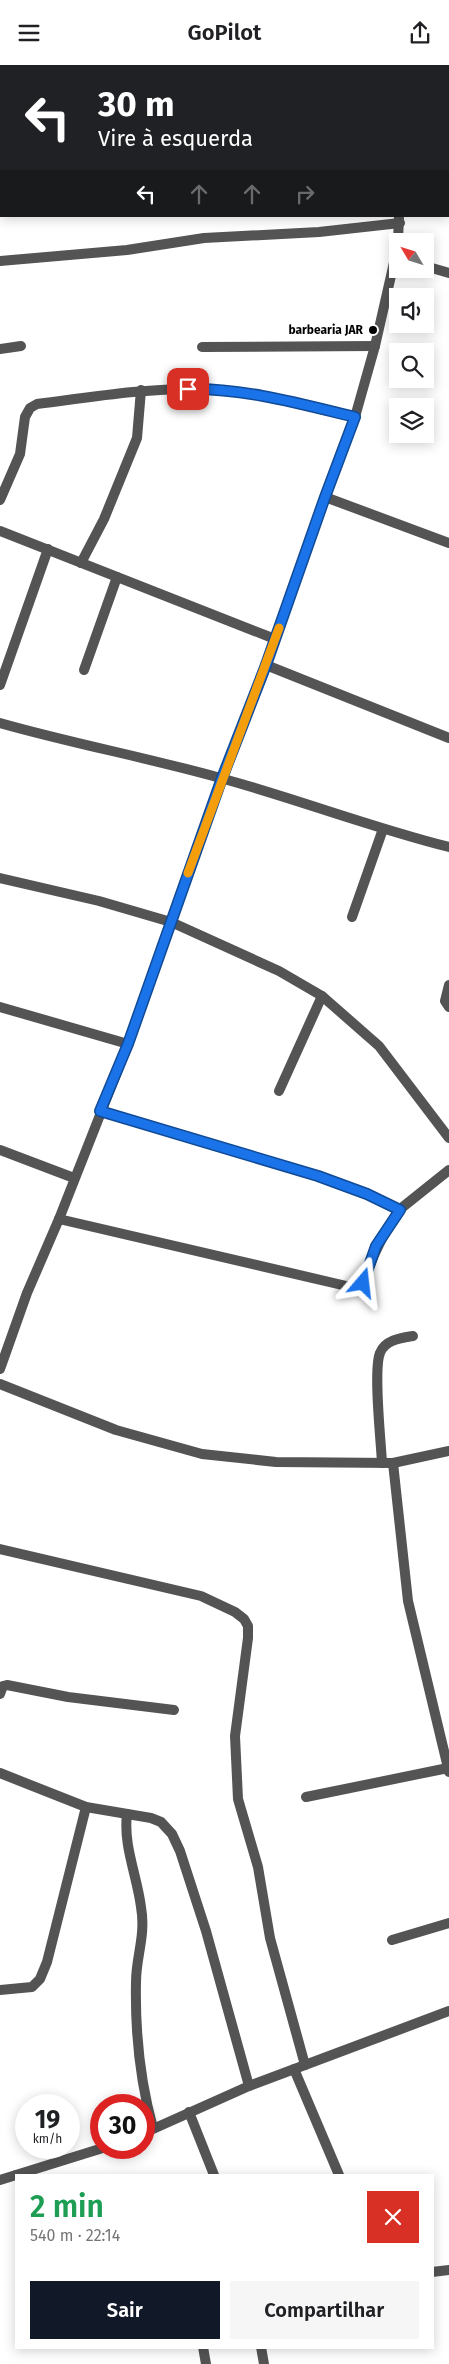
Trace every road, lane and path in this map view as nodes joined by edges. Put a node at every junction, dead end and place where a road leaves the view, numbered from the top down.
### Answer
1 (399, 220) edge
2 (398, 233) edge
3 (0, 261) edge
4 (434, 269) edge
5 (449, 273) edge
6 (391, 278) edge
7 (21, 346) dead end
8 (375, 346) junction
9 (202, 347) dead end
10 (0, 349) edge
11 (141, 390) junction
12 (355, 417) junction
13 (325, 497) junction
14 (0, 500) edge
15 (0, 531) edge
16 (449, 543) edge
17 (48, 549) junction
18 (81, 563) junction
19 (117, 577) junction
20 (275, 639) junction
21 (266, 665) junction
22 (84, 670) dead end
23 (0, 685) edge
24 (0, 723) edge
25 (449, 738) edge
26 (222, 778) junction
27 (382, 829) junction
28 (449, 847) edge
29 (0, 878) edge
30 (352, 917) dead end
31 (171, 922) junction
32 (449, 985) edge
33 (322, 996) junction
34 (0, 1007) edge
35 (449, 1007) edge
36 (128, 1044) junction
37 (279, 1091) dead end
38 (100, 1111) junction
39 (449, 1138) edge
40 (0, 1150) edge
41 (449, 1170) edge
42 (74, 1178) junction
43 (400, 1210) junction
44 (59, 1219) junction
45 (413, 1336) dead end
46 (0, 1369) edge
47 (0, 1384) edge
48 (449, 1451) edge
49 (382, 1463) junction
50 (393, 1463) junction
51 (0, 1549) edge
52 (0, 1694) edge
53 (174, 1710) dead end
54 (449, 1770) edge
55 (0, 1773) edge
56 (306, 1797) dead end
57 (86, 1807) junction
58 (127, 1814) junction
59 (449, 1923) edge
60 (392, 1940) dead end
61 (0, 1990) edge
62 (449, 2011) edge
63 (305, 2065) junction
64 (294, 2069) junction
65 (249, 2086) junction
66 (144, 2094) edge
67 (189, 2112) junction
68 (155, 2127) edge
69 (90, 2152) edge
70 (19, 2174) edge
71 (214, 2174) edge
72 (339, 2174) edge
73 (15, 2175) edge
74 (0, 2180) edge
75 (449, 2270) edge
76 (434, 2272) edge
77 (203, 2349) edge
78 (261, 2349) edge
79 (206, 2364) edge
80 (264, 2364) edge

1 - 2 street
1 - 3 street
4 - 5 street
6 - 8 street
7 - 10 street
8 - 9 street
8 - 12 street
11 - 12 street
11 - 14 street
11 - 18 street
12 - 13 street
13 - 16 street
13 - 20 street
15 - 17 street
17 - 18 street
17 - 23 street
18 - 19 street
19 - 20 street
19 - 22 street
20 - 21 street
21 - 25 street
21 - 26 street
24 - 26 street
26 - 27 street
26 - 31 street
27 - 28 street
27 - 30 street
29 - 31 street
31 - 33 street
31 - 36 street
32 - 35 street
33 - 37 street
33 - 39 street
34 - 36 street
36 - 38 street
38 - 42 street
38 - 43 street
40 - 42 street
41 - 43 street
42 - 44 street
43 - 44 street
44 - 46 street
45 - 49 street
47 - 49 street
48 - 50 street
49 - 50 street
50 - 54 street
51 - 63 street
52 - 53 street
54 - 56 street
55 - 57 street
57 - 58 street
57 - 61 street
58 - 65 street
58 - 66 street
59 - 60 street
62 - 63 street
63 - 64 street
64 - 65 street
64 - 72 street
65 - 67 street
67 - 68 street
67 - 71 street
69 - 70 street
73 - 74 street
75 - 76 street
77 - 79 street
78 - 80 street

